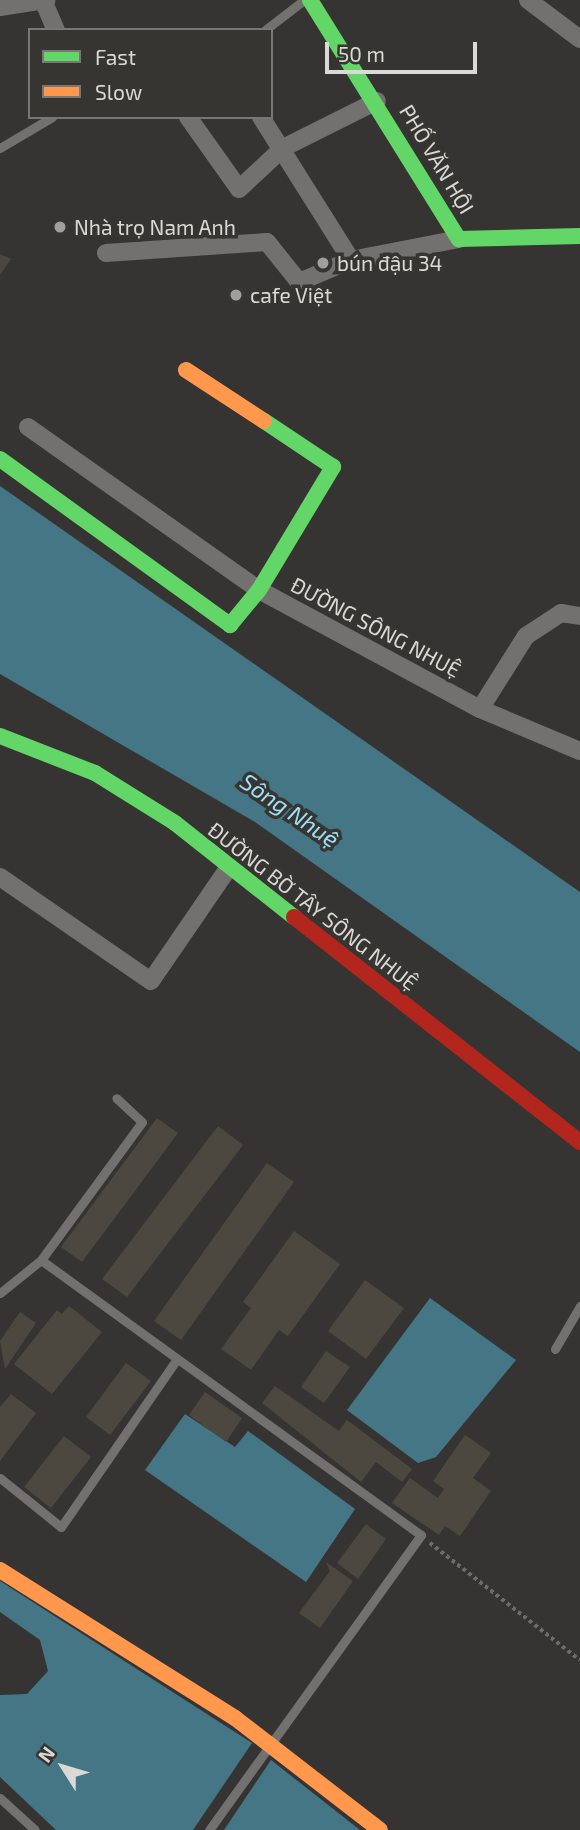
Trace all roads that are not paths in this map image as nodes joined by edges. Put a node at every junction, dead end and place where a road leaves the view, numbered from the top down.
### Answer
1 (42, 0) edge
2 (304, 0) edge
3 (310, 0) edge
4 (528, 0) edge
5 (0, 7) edge
6 (55, 28) edge
7 (268, 28) edge
8 (580, 39) edge
9 (377, 101) junction
10 (49, 119) edge
11 (189, 119) edge
12 (262, 119) edge
13 (0, 148) edge
14 (283, 148) junction
15 (580, 236) edge
16 (459, 239) junction
17 (106, 253) dead end
18 (351, 260) junction
19 (186, 370) dead end
20 (28, 427) dead end
21 (0, 459) edge
22 (259, 590) junction
23 (580, 616) edge
24 (480, 709) junction
25 (1, 740) edge
26 (580, 751) edge
27 (229, 867) junction
28 (0, 877) edge
29 (116, 1098) dead end
30 (580, 1142) edge
31 (41, 1260) junction
32 (0, 1293) edge
33 (580, 1306) edge
34 (555, 1349) dead end
35 (177, 1359) junction
36 (0, 1478) edge
37 (0, 1570) edge
38 (270, 1745) junction
39 (0, 1798) edge
40 (35, 1830) edge
41 (209, 1830) edge
42 (380, 1830) edge

1 - 5 street
1 - 6 street
2 - 7 lane
3 - 9 street, PHỐ VĂN HỘI
4 - 8 street
9 - 14 street
9 - 16 street, PHỐ VĂN HỘI
10 - 13 lane
11 - 14 street
12 - 14 street
14 - 18 street
15 - 16 street, PHỐ VĂN HỘI
16 - 18 street
17 - 18 street
19 - 22 street
20 - 22 street
21 - 22 street, ĐƯỜNG SÔNG NHUỆ
22 - 24 street, ĐƯỜNG SÔNG NHUỆ
23 - 24 street
24 - 26 street, ĐƯỜNG SÔNG NHUỆ
25 - 27 street, ĐƯỜNG BỜ TÂY SÔNG NHUỆ
27 - 28 street
27 - 30 street, ĐƯỜNG BỜ TÂY SÔNG NHUỆ
29 - 31 lane
31 - 32 lane
31 - 35 lane
33 - 34 lane
35 - 36 lane
35 - 38 lane
37 - 38 street
38 - 41 lane
38 - 42 street
39 - 40 lane

